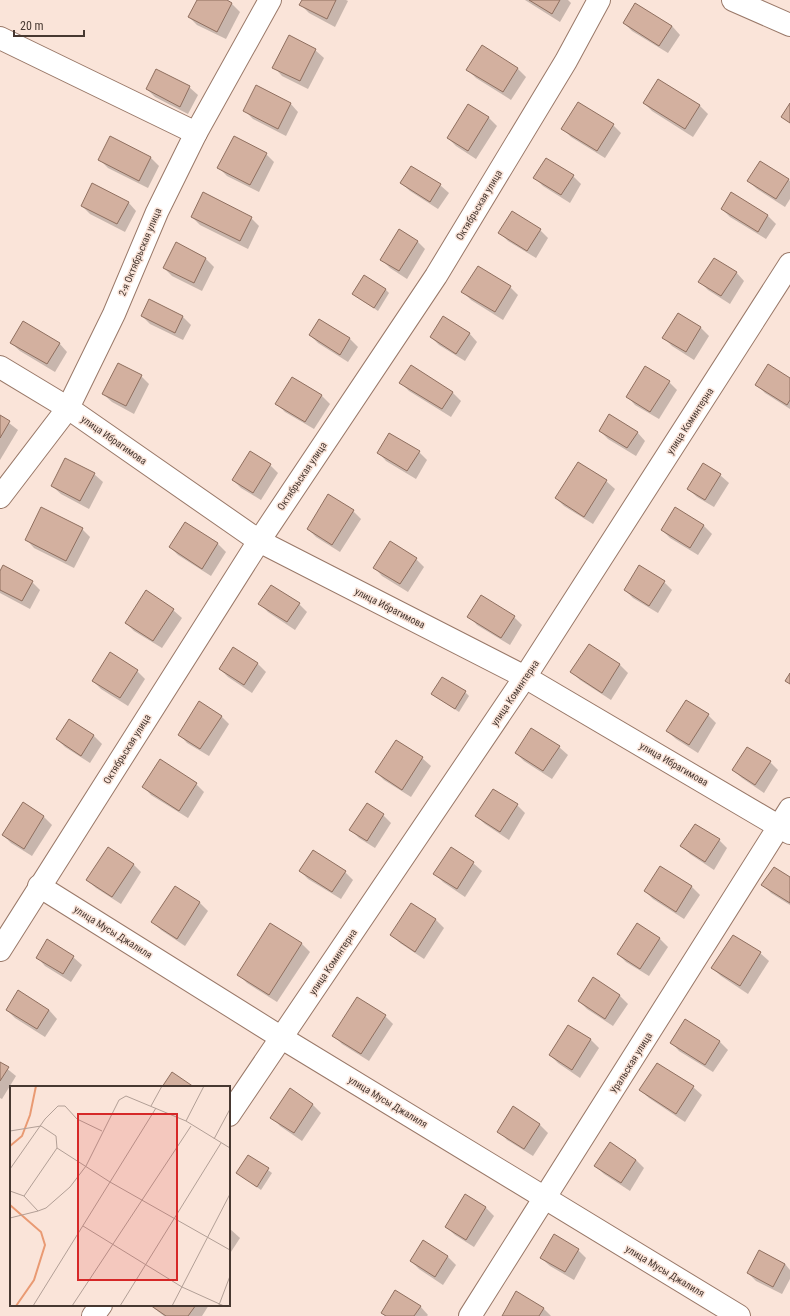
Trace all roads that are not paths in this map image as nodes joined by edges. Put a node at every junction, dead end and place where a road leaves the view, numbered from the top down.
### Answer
1 (270, 0) edge
2 (599, 0) edge
3 (733, 0) edge
4 (790, 25) edge
5 (0, 38) edge
6 (196, 133) junction
7 (790, 264) edge
8 (0, 367) edge
9 (68, 408) junction
10 (0, 497) edge
11 (258, 541) junction
12 (526, 678) junction
13 (787, 823) edge
14 (39, 886) junction
15 (0, 950) edge
16 (282, 1038) junction
17 (230, 1114) edge
18 (546, 1198) junction
19 (100, 1306) edge
20 (93, 1316) edge
21 (470, 1316) edge
22 (739, 1316) edge

1 - 6 street, 2-я Октябрьская улица
2 - 11 street, Октябрьская улица
3 - 4 street
5 - 6 street
6 - 9 street, 2-я Октябрьская улица
7 - 12 street, улица Коминтерна
8 - 9 street, улица Ибрагимова
9 - 10 street, 2-я Октябрьская улица
9 - 11 street, улица Ибрагимова
11 - 12 street, улица Ибрагимова
11 - 14 street, Октябрьская улица
12 - 13 street, улица Ибрагимова
12 - 16 street, улица Коминтерна
13 - 18 street, Уральская улица
14 - 15 street, Октябрьская улица
14 - 16 street, улица Мусы Джалиля
16 - 17 street, улица Коминтерна
16 - 18 street, улица Мусы Джалиля
18 - 21 street, Уральская улица
18 - 22 street, улица Мусы Джалиля
19 - 20 street

